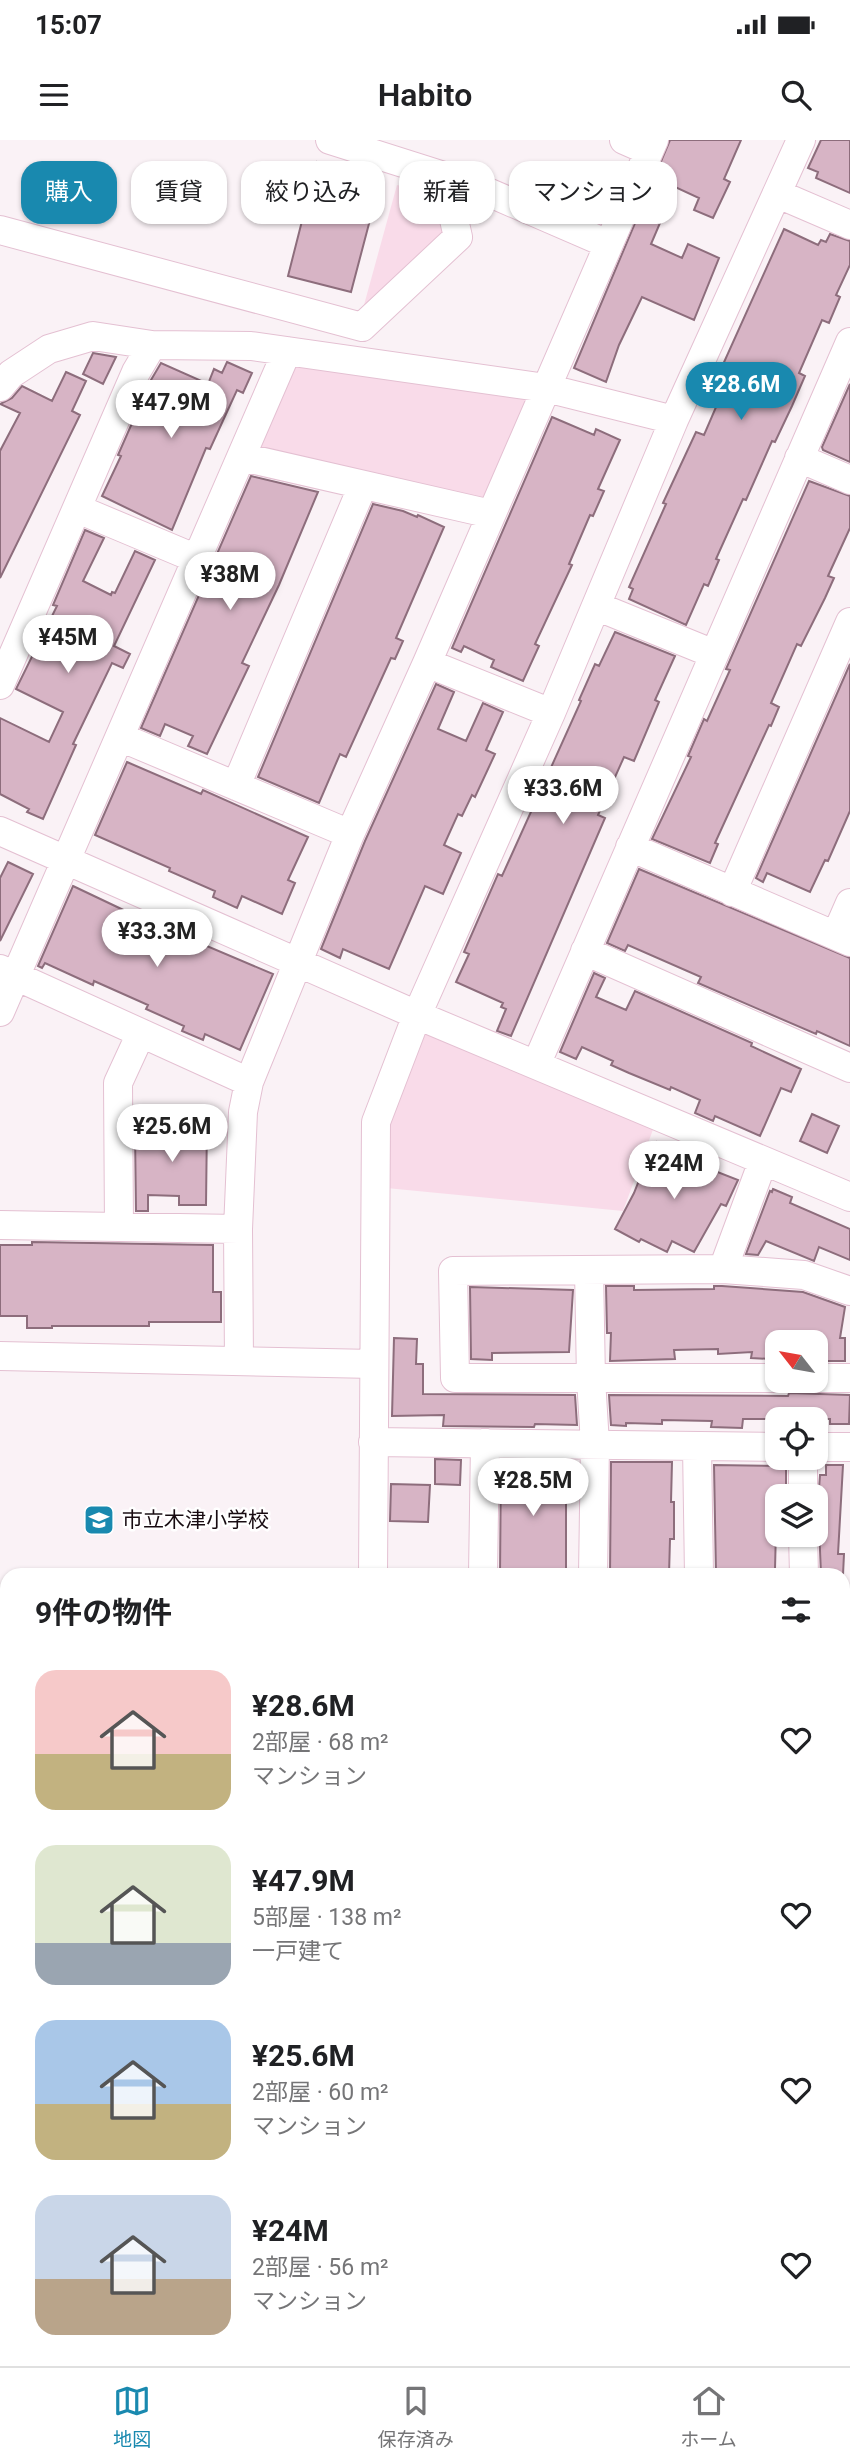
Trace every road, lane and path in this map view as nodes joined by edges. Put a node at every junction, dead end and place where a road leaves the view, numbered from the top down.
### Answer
1 (330, 140) edge
2 (801, 140) edge
3 (642, 144) edge
4 (399, 162) edge
5 (778, 194) junction
6 (495, 195) edge
7 (455, 224) edge
8 (850, 225) edge
9 (0, 230) edge
10 (608, 244) junction
11 (152, 345) junction
12 (849, 349) edge
13 (287, 351) junction
14 (0, 387) edge
15 (546, 388) junction
16 (674, 420) junction
17 (242, 457) junction
18 (799, 458) junction
19 (850, 480) edge
20 (363, 485) junction
21 (78, 509) junction
22 (491, 514) junction
23 (197, 559) junction
24 (596, 606) junction
25 (850, 622) edge
26 (714, 654) junction
27 (427, 663) junction
28 (0, 685) edge
29 (551, 713) junction
30 (120, 737) junction
31 (236, 786) junction
32 (0, 831) edge
33 (350, 834) junction
34 (630, 847) junction
35 (67, 860) junction
36 (732, 892) junction
37 (850, 903) edge
38 (843, 939) edge
39 (585, 951) junction
40 (299, 963) junction
41 (8, 973) edge
42 (0, 1012) edge
43 (417, 1015) junction
44 (141, 1033) junction
45 (536, 1065) junction
46 (850, 1068) edge
47 (249, 1082) junction
48 (763, 1161) junction
49 (850, 1197) edge
50 (0, 1225) edge
51 (119, 1227) junction
52 (238, 1228) junction
53 (723, 1269) junction
54 (589, 1270) junction
55 (850, 1291) edge
56 (0, 1356) edge
57 (239, 1361) junction
58 (374, 1364) junction
59 (765, 1378) edge
60 (828, 1378) edge
61 (850, 1378) edge
62 (591, 1379) junction
63 (373, 1442) junction
64 (485, 1443) junction
65 (595, 1444) junction
66 (696, 1446) junction
67 (765, 1447) edge
68 (828, 1447) edge
69 (850, 1447) edge
70 (803, 1547) edge
71 (373, 1568) edge
72 (483, 1568) edge
73 (593, 1568) edge
74 (698, 1568) edge
75 (804, 1568) edge
76 (850, 1892) edge
77 (850, 1996) edge

1 - 4 street
2 - 5 street
3 - 10 street
5 - 8 street
5 - 16 street
6 - 10 street
7 - 9 street
10 - 15 street
11 - 13 street
11 - 14 street
11 - 21 street
12 - 18 street
13 - 15 street
13 - 17 street
15 - 16 street
15 - 22 street
16 - 24 street
17 - 20 street
17 - 23 street
18 - 19 street
18 - 26 street
20 - 22 street
20 - 31 street
21 - 23 street
21 - 28 street
22 - 27 street
23 - 30 street
24 - 26 street
24 - 29 street
25 - 36 street
26 - 34 street
27 - 29 street
27 - 33 street
29 - 43 street
30 - 31 street
30 - 35 street
31 - 33 street
32 - 35 street
33 - 40 street
34 - 36 street
34 - 39 street
35 - 40 street
35 - 41 street
36 - 38 street
37 - 38 street
39 - 45 street
39 - 46 street
40 - 43 street
40 - 47 street
41 - 42 street
41 - 44 street
43 - 45 street
43 - 58 street
44 - 47 street
44 - 51 street
45 - 48 street
47 - 52 street
48 - 49 street
48 - 53 street
50 - 51 street
51 - 52 street
52 - 57 street
53 - 54 street
53 - 55 street
54 - 62 street
54 - 62 street
56 - 57 street
57 - 58 street
58 - 63 street
59 - 62 street
60 - 61 street
62 - 65 street
63 - 64 street
63 - 71 street
64 - 65 street
64 - 72 street
65 - 66 street
65 - 73 street
66 - 67 street
66 - 74 street
68 - 69 street
70 - 75 street
76 - 77 street

